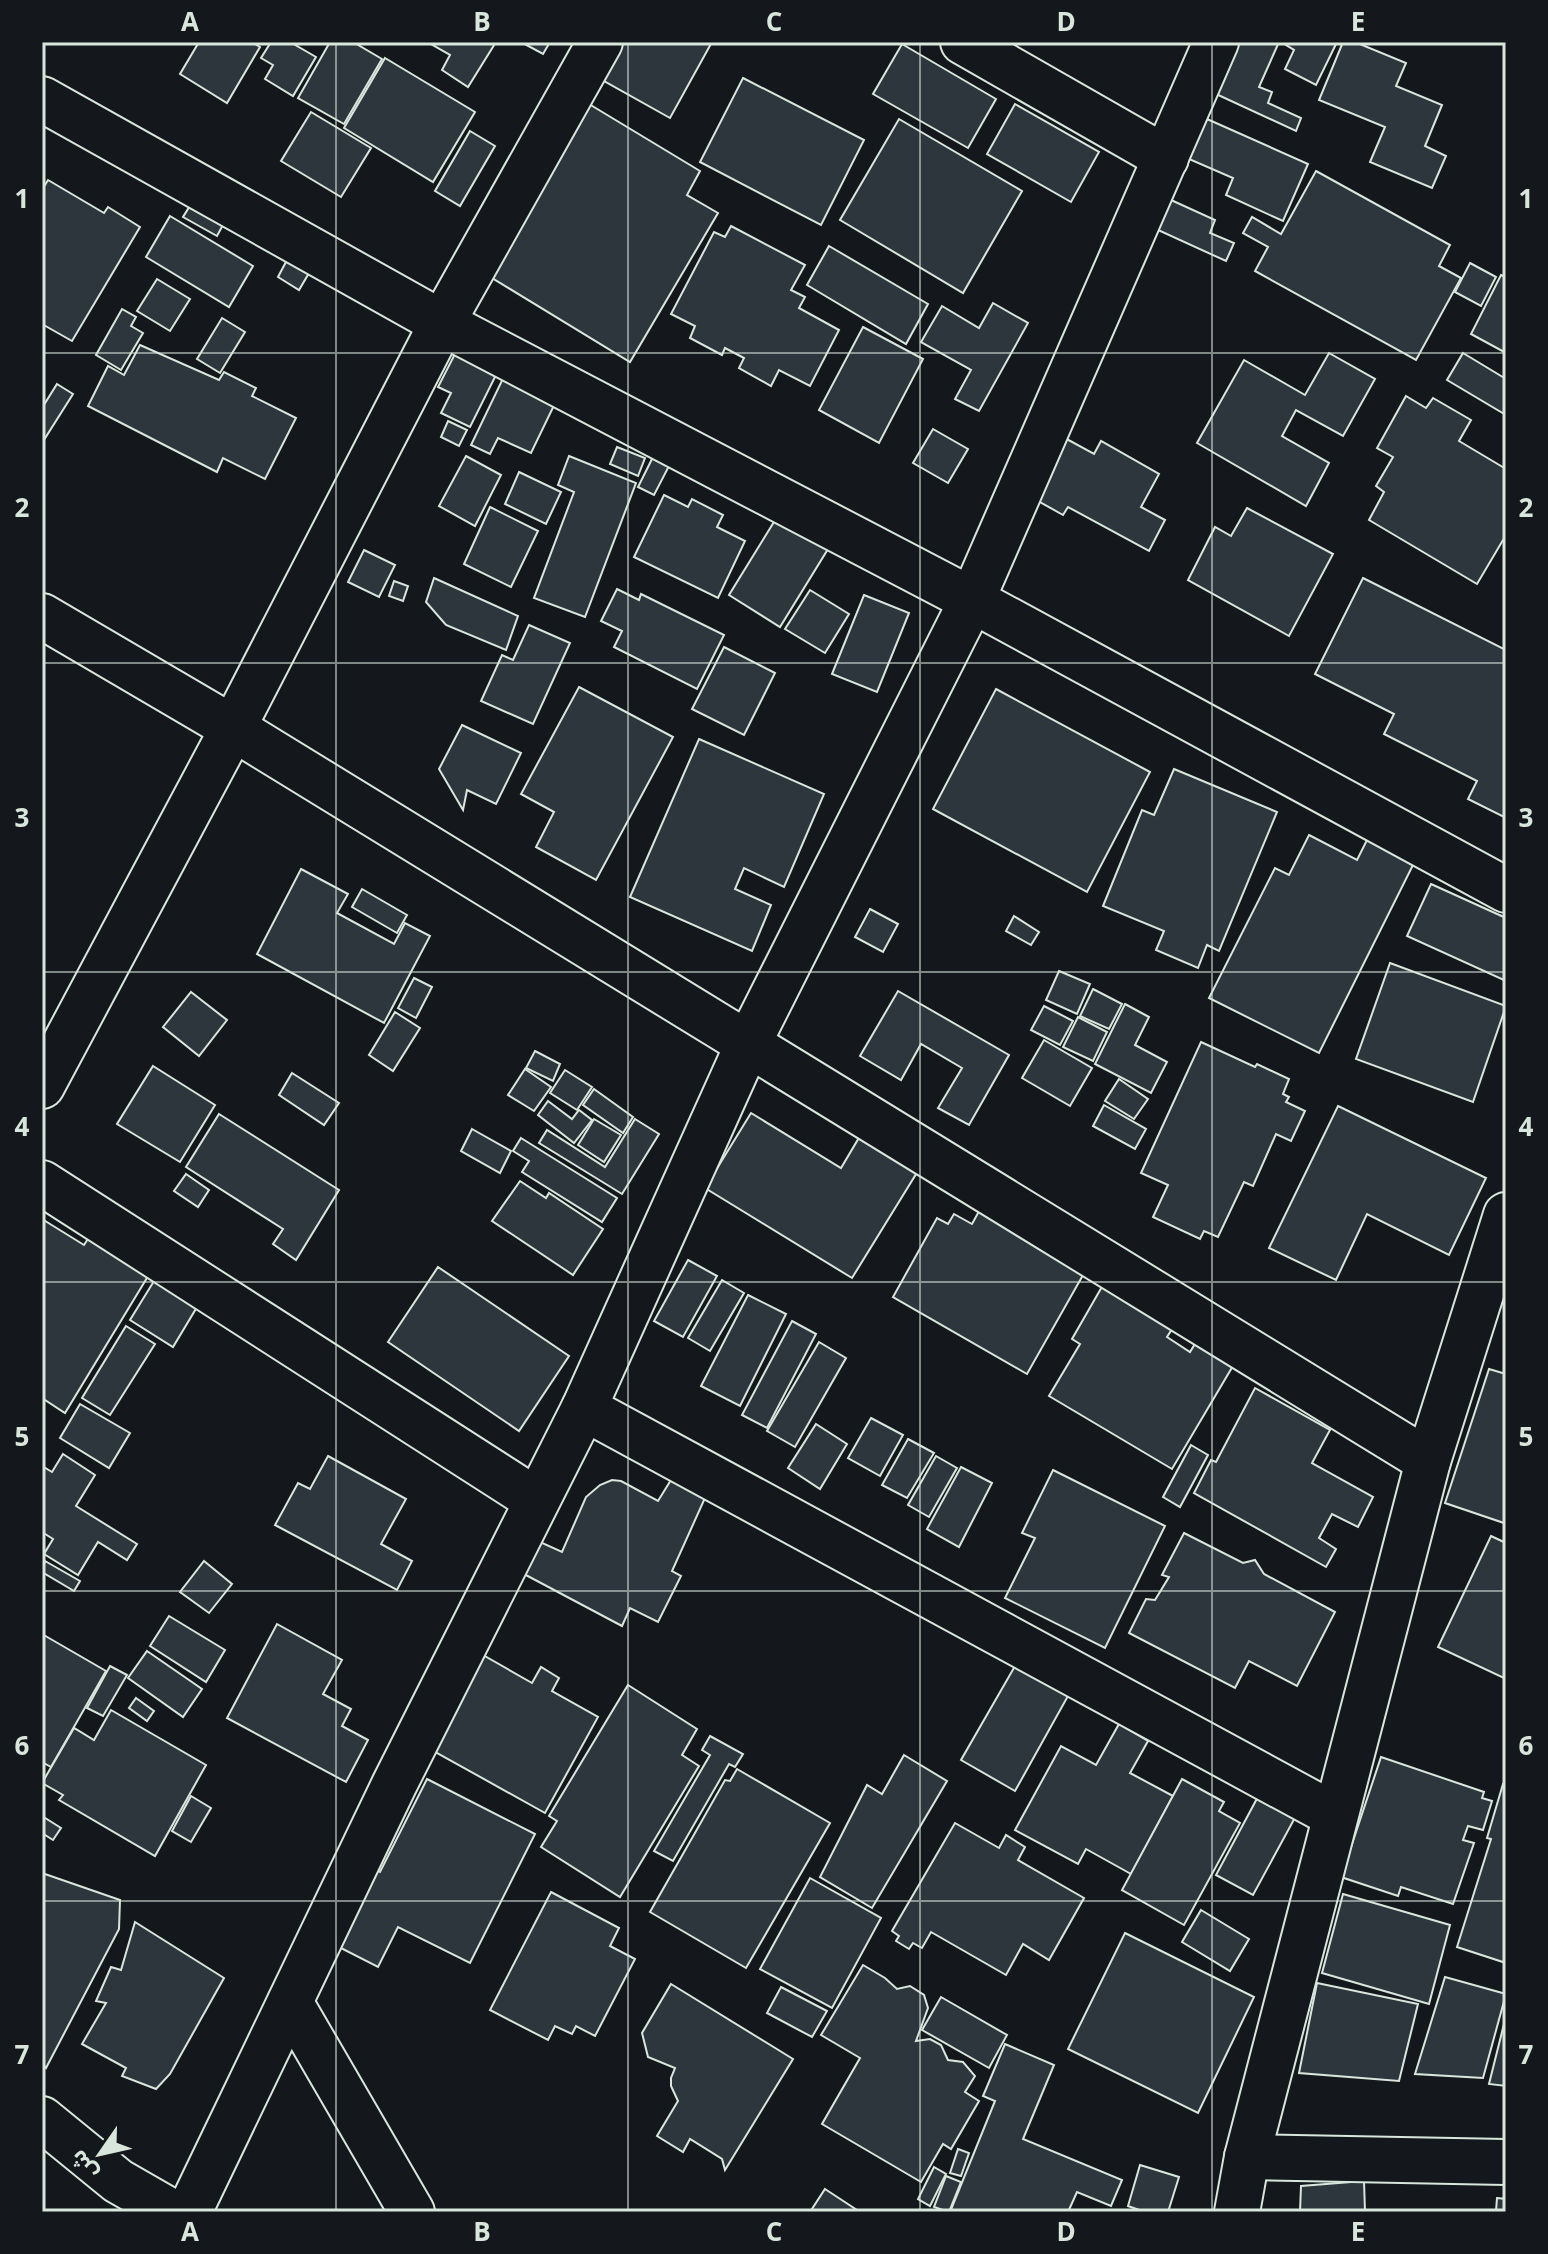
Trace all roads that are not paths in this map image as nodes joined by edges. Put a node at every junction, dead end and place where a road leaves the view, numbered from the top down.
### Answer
1 (600, 42) edge
2 (963, 42) edge
3 (1216, 42) edge
4 (42, 99) edge
5 (1166, 158) junction
6 (442, 323) junction
7 (972, 600) junction
8 (42, 616) edge
9 (233, 728) junction
10 (1506, 890) edge
11 (748, 1044) junction
12 (42, 1086) edge
13 (42, 1183) edge
14 (1506, 1215) edge
15 (584, 1408) junction
16 (1428, 1461) junction
17 (536, 1500) junction
18 (1334, 1815) junction
19 (290, 2002) junction
20 (42, 2119) edge
21 (1247, 2157) junction
22 (1506, 2162) edge
23 (172, 2212) edge
24 (189, 2212) edge
25 (412, 2212) edge
26 (1237, 2212) edge

1 - 6 street
2 - 5 street
3 - 5 street
4 - 6 street
5 - 7 street
6 - 7 street
6 - 9 street
7 - 10 street
7 - 11 street
8 - 9 street
9 - 11 street
9 - 12 street
11 - 15 street
11 - 16 street
13 - 17 street
14 - 16 street
15 - 17 street
15 - 18 street
16 - 18 street
17 - 19 street
18 - 21 street
19 - 24 street
19 - 25 street
20 - 23 street
21 - 22 street
21 - 26 street

